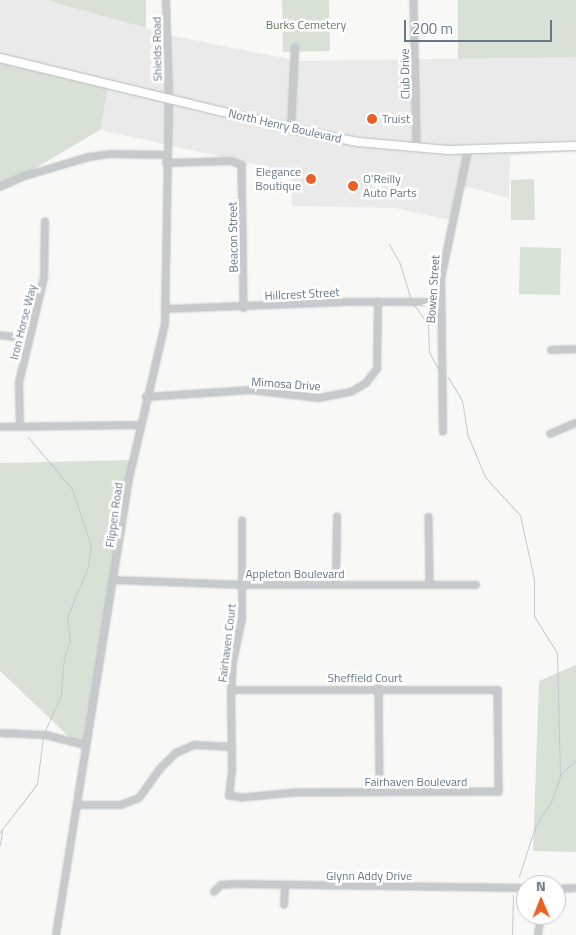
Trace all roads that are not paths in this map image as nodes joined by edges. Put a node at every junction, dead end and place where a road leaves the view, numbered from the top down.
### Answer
1 (166, 0) edge
2 (414, 0) edge
3 (295, 48) dead end
4 (0, 58) edge
5 (169, 98) junction
6 (291, 128) junction
7 (576, 146) edge
8 (416, 148) junction
9 (468, 151) junction
10 (166, 155) junction
11 (166, 163) junction
12 (0, 187) edge
13 (45, 222) dead end
14 (378, 302) junction
15 (440, 302) junction
16 (244, 308) junction
17 (166, 309) junction
18 (0, 335) edge
19 (28, 339) junction
20 (576, 349) edge
21 (551, 350) dead end
22 (146, 397) junction
23 (576, 423) edge
24 (140, 425) junction
25 (0, 427) edge
26 (20, 427) junction
27 (443, 432) dead end
28 (550, 434) dead end
29 (337, 517) dead end
30 (429, 517) dead end
31 (242, 521) dead end
32 (114, 580) junction
33 (336, 584) junction
34 (430, 584) junction
35 (244, 585) junction
36 (476, 585) dead end
37 (379, 688) junction
38 (231, 690) junction
39 (498, 690) joint
40 (0, 733) edge
41 (85, 745) junction
42 (232, 747) junction
43 (380, 792) junction
44 (232, 796) joint
45 (77, 805) junction
46 (285, 886) junction
47 (516, 888) edge
48 (214, 892) dead end
49 (284, 905) dead end
50 (56, 935) edge

1 - 5 street, Shields Road
2 - 8 street, Club Drive
3 - 6 street
4 - 5 highway, North Henry Boulevard
5 - 6 highway, North Henry Boulevard
5 - 10 street, Flippen Road
6 - 8 highway, North Henry Boulevard
7 - 9 highway, North Henry Boulevard
8 - 9 highway, North Henry Boulevard
9 - 15 street, Bowen Street
10 - 11 street, Flippen Road
10 - 12 street
11 - 16 street, Beacon Street
11 - 17 street, Flippen Road
13 - 19 street, Iron Horse Way
14 - 15 street, Hillcrest Street
14 - 16 street, Hillcrest Street
14 - 22 street, Mimosa Drive
15 - 27 street, Bowen Street
16 - 17 street, Hillcrest Street
17 - 22 street, Flippen Road
18 - 19 street
19 - 26 street, Iron Horse Way
20 - 21 street
22 - 24 street, Flippen Road
23 - 28 street
24 - 26 street
24 - 32 street, Flippen Road
25 - 26 street
29 - 33 street
30 - 34 street
31 - 35 street, Fairhaven Court
32 - 35 street, Appleton Boulevard
32 - 41 street, Flippen Road
33 - 34 street, Appleton Boulevard
33 - 35 street, Appleton Boulevard
34 - 36 street, Appleton Boulevard
35 - 38 street, Fairhaven Court
37 - 38 street, Sheffield Court
37 - 39 street, Sheffield Court
37 - 43 street
38 - 42 street, Fairhaven Court
39 - 43 street, Fairhaven Boulevard
40 - 41 street
41 - 45 street, Flippen Road
42 - 44 street, Fairhaven Court
42 - 45 street
43 - 44 street, Fairhaven Boulevard
45 - 50 street, Flippen Road
46 - 47 street, Glynn Addy Drive
46 - 48 street, Glynn Addy Drive
46 - 49 street

